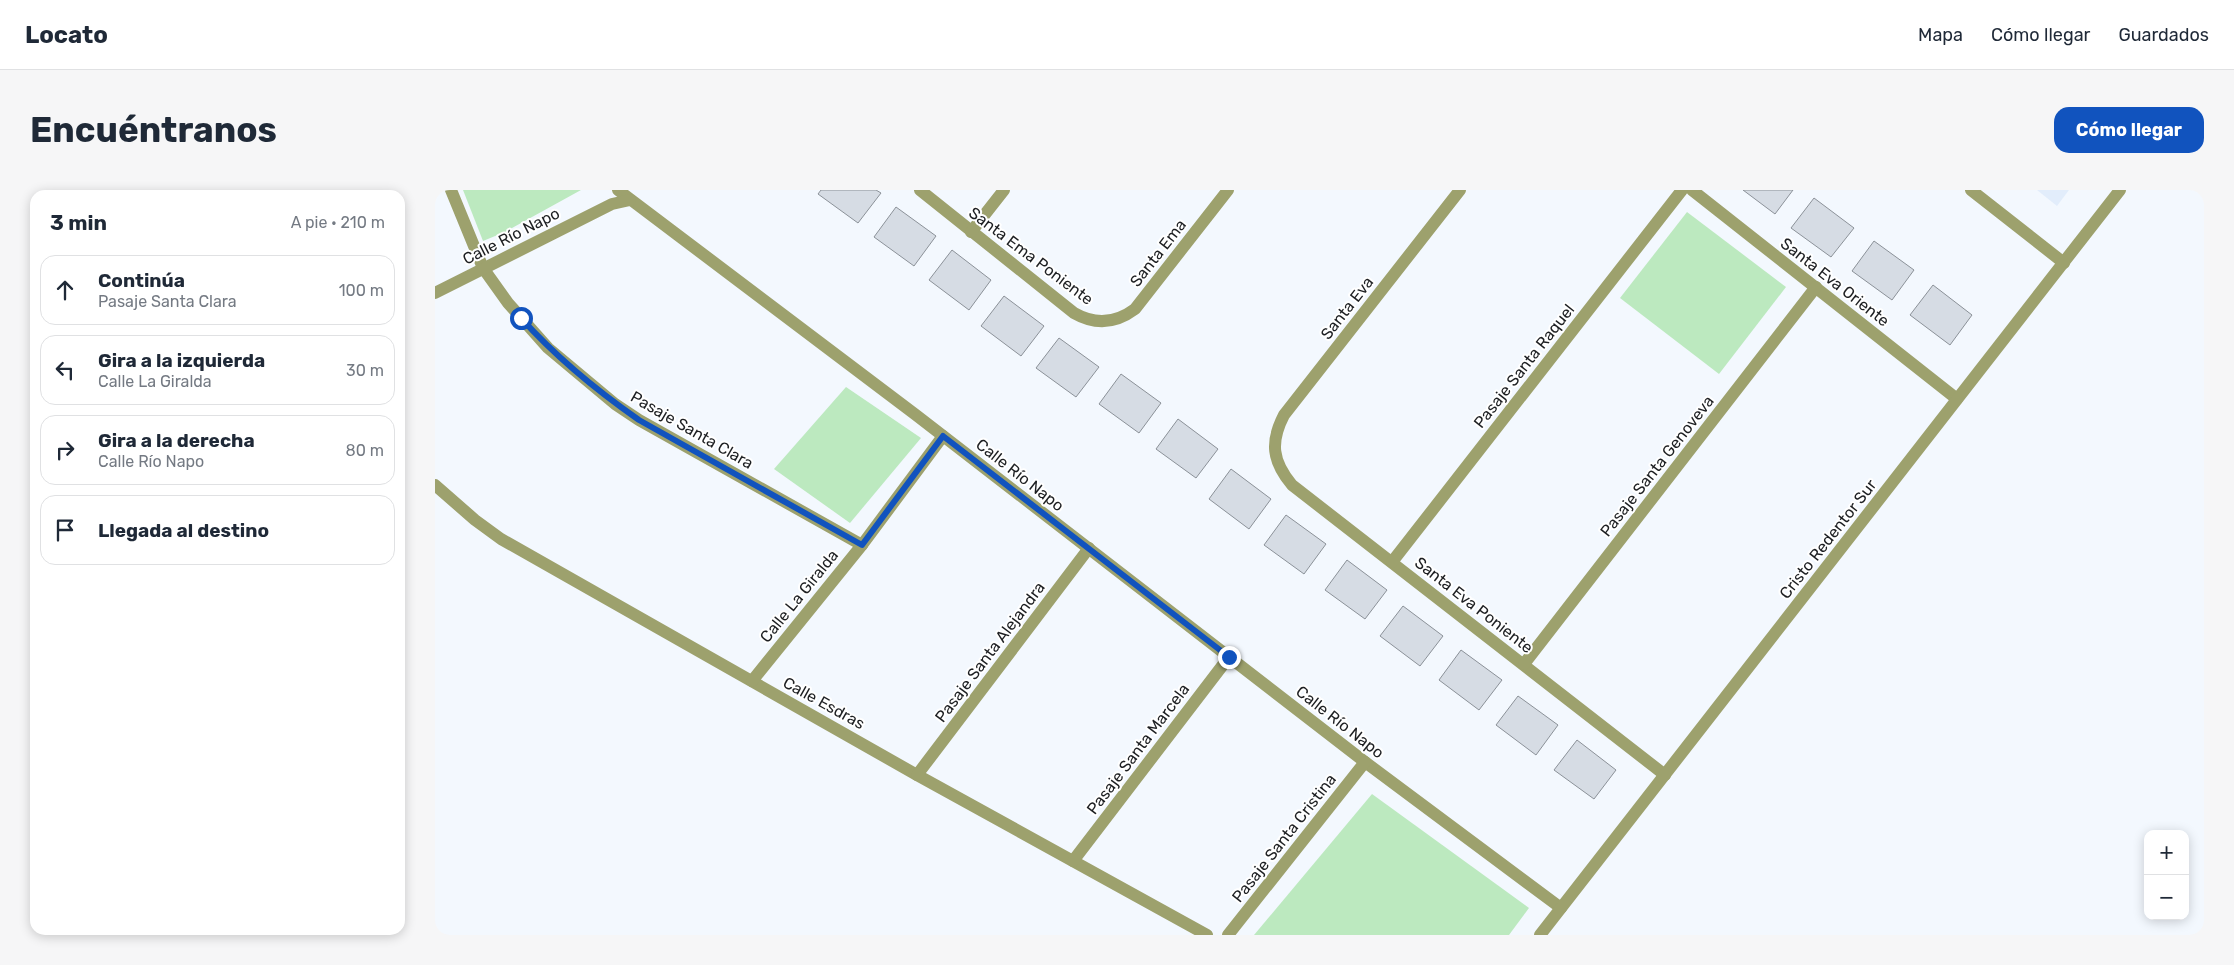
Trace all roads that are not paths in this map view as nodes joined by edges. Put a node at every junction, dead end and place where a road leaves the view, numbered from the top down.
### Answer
1 (451, 190) edge
2 (618, 190) edge
3 (920, 190) edge
4 (1004, 190) edge
5 (1228, 190) edge
6 (1460, 190) edge
7 (1682, 190) edge
8 (1692, 190) edge
9 (1971, 190) edge
10 (2120, 190) edge
11 (630, 200) junction
12 (971, 232) junction
13 (2064, 263) junction
14 (483, 268) junction
15 (1816, 288) junction
16 (435, 293) edge
17 (1104, 322) joint
18 (1957, 399) junction
19 (943, 436) junction
20 (1275, 453) joint
21 (435, 485) edge
22 (862, 545) junction
23 (1089, 548) junction
24 (1392, 562) junction
25 (1229, 657) junction
26 (1524, 664) junction
27 (752, 681) junction
28 (1365, 762) junction
29 (917, 774) junction
30 (1665, 774) junction
31 (1073, 861) junction
32 (1561, 908) junction
33 (1207, 935) edge
34 (1228, 935) edge
35 (1540, 935) edge

1 - 14 street, Pasaje Santa Clara
2 - 11 street
3 - 12 street, Santa Ema Poniente
4 - 12 street
5 - 17 street, Santa Ema
6 - 20 street, Santa Eva
7 - 24 street, Pasaje Santa Raquel
8 - 15 street, Santa Eva Oriente
9 - 13 street
10 - 13 street, Cristo Redentor Sur
11 - 14 street, Calle Río Napo
11 - 19 street, Calle Río Napo
12 - 17 street, Santa Ema Poniente
13 - 18 street, Cristo Redentor Sur
14 - 16 street, Calle Río Napo
14 - 22 street, Pasaje Santa Clara
15 - 18 street, Santa Eva Oriente
15 - 26 street, Pasaje Santa Genoveva
18 - 30 street, Cristo Redentor Sur
19 - 22 street, Calle La Giralda
19 - 23 street, Calle Río Napo
20 - 24 street, Santa Eva Poniente
21 - 27 street, Calle Esdras
22 - 27 street, Calle La Giralda
23 - 25 street, Calle Río Napo
23 - 29 street, Pasaje Santa Alejandra
24 - 26 street, Santa Eva Poniente
25 - 28 street, Calle Río Napo
25 - 31 street, Pasaje Santa Marcela
26 - 30 street, Santa Eva Poniente
27 - 29 street, Calle Esdras
28 - 32 street, Calle Río Napo
28 - 34 street, Pasaje Santa Cristina
29 - 31 street, Calle Esdras
30 - 32 street, Cristo Redentor Sur
31 - 33 street, Calle Esdras
32 - 35 street

